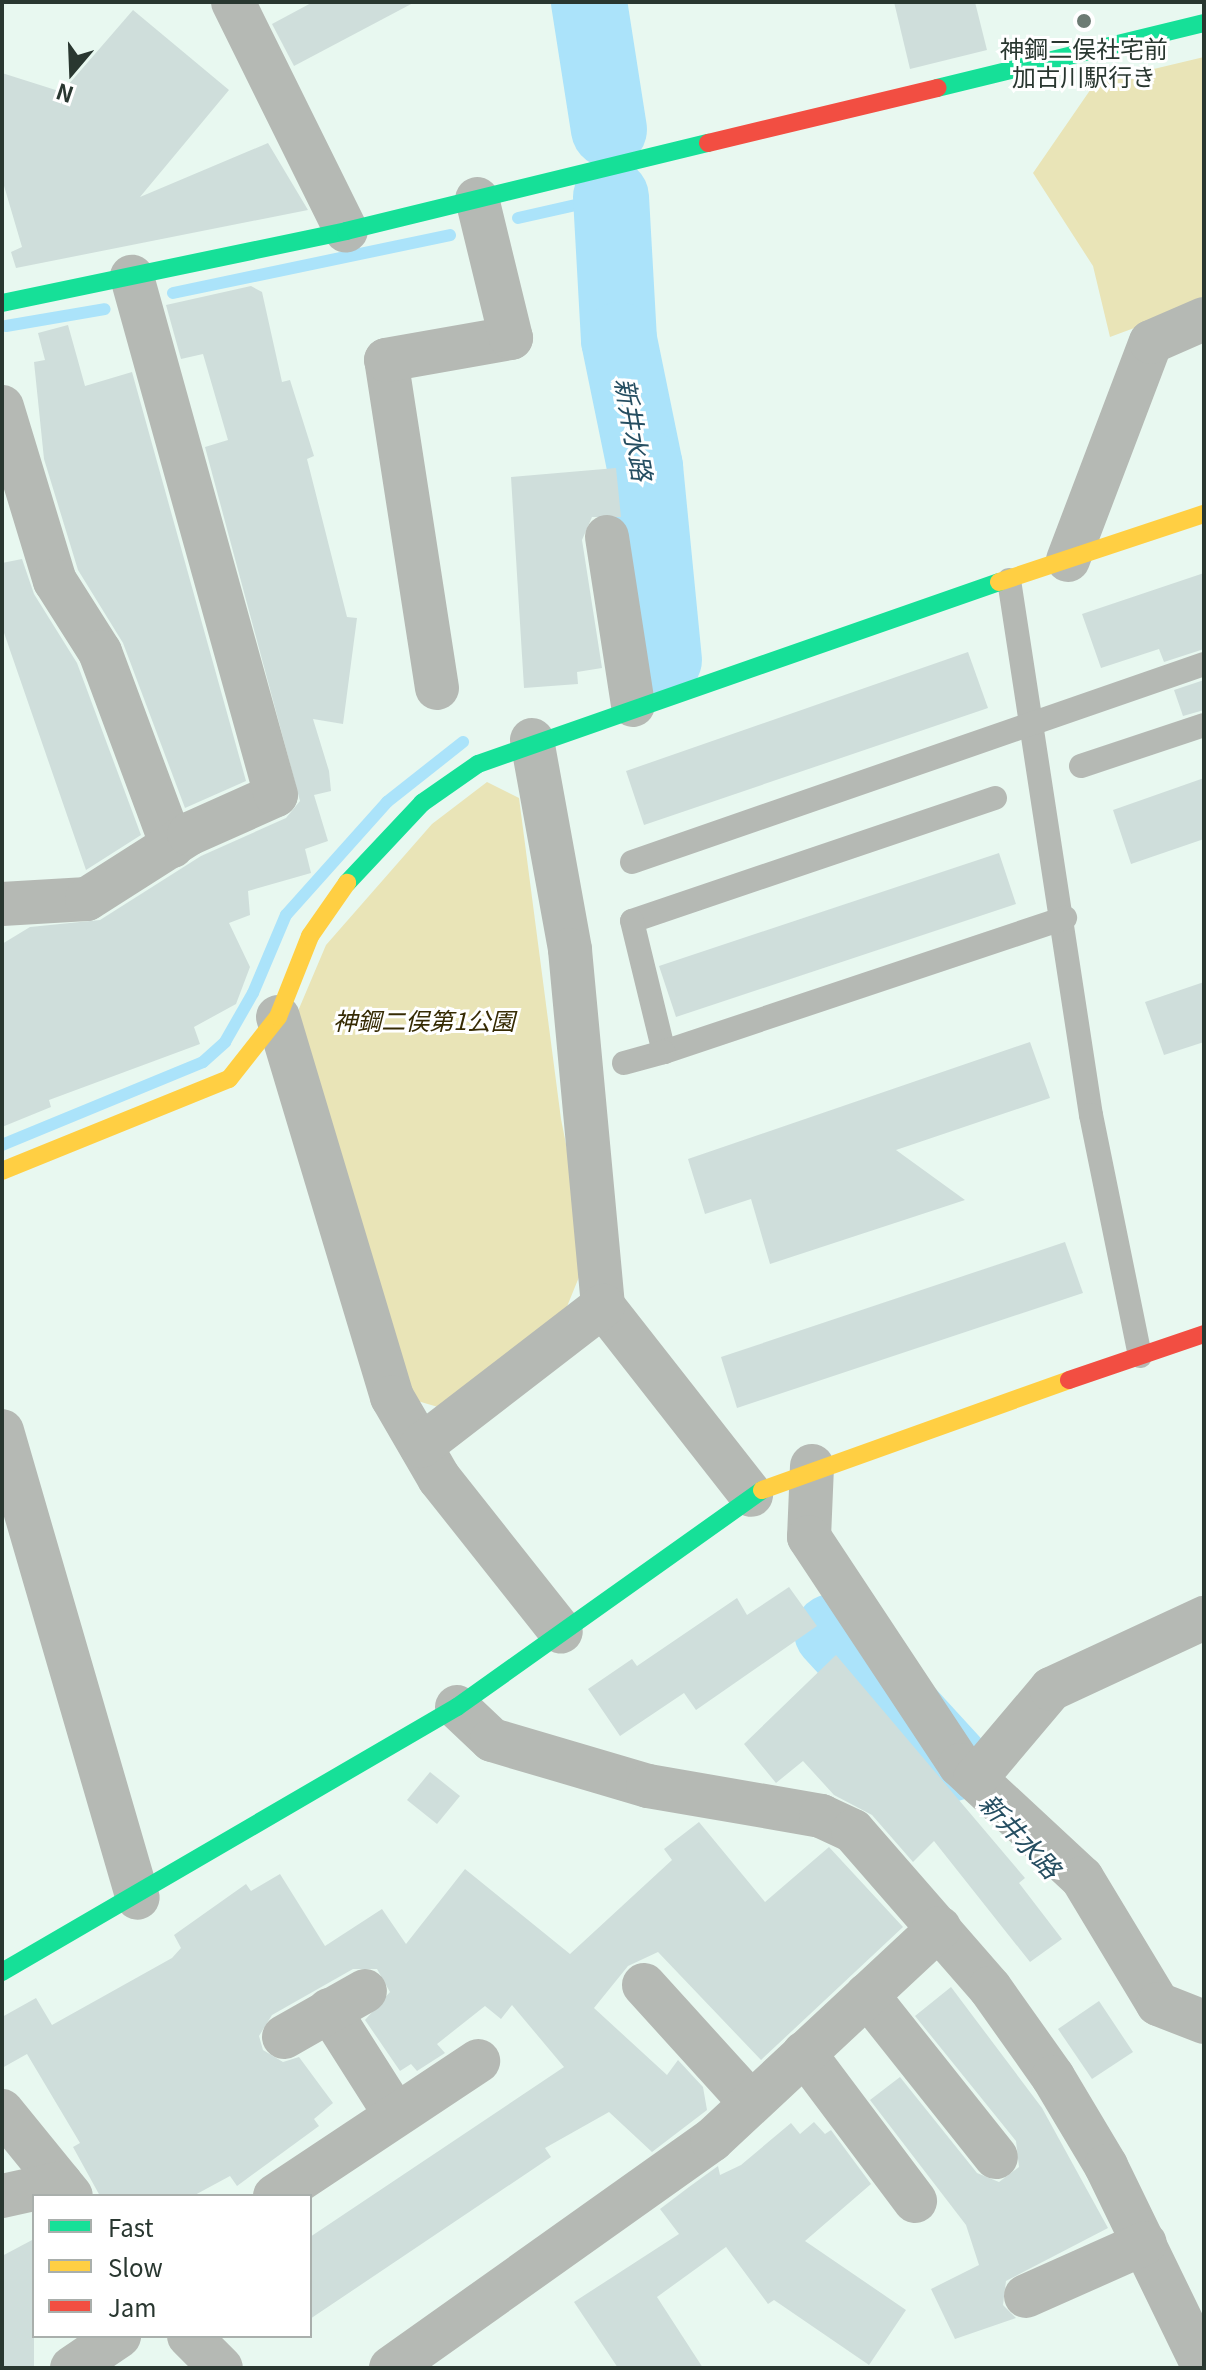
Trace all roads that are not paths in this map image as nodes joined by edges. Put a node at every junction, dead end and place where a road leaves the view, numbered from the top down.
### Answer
1 (233, 2) edge
2 (1204, 23) edge
3 (477, 199) junction
4 (346, 231) junction
5 (132, 277) junction
6 (2, 303) edge
7 (1204, 319) edge
8 (2, 407) edge
9 (1204, 514) edge
10 (607, 537) dead end
11 (1068, 560) junction
12 (1009, 580) junction
13 (1204, 664) edge
14 (437, 688) dead end
15 (633, 705) junction
16 (1033, 722) junction
17 (1204, 725) edge
18 (532, 740) junction
19 (1081, 766) dead end
20 (995, 798) dead end
21 (172, 846) junction
22 (632, 862) dead end
23 (2, 904) edge
24 (1065, 918) junction
25 (278, 1017) junction
26 (664, 1052) junction
27 (624, 1063) dead end
28 (2, 1171) edge
29 (603, 1306) junction
30 (1204, 1334) edge
31 (1140, 1356) junction
32 (2, 1431) edge
33 (421, 1446) junction
34 (812, 1466) junction
35 (751, 1495) junction
36 (1204, 1618) edge
37 (561, 1632) junction
38 (457, 1707) junction
39 (975, 1779) junction
40 (138, 1898) junction
41 (939, 1928) junction
42 (2, 1972) edge
43 (644, 1985) dead end
44 (867, 1995) junction
45 (1204, 2022) edge
46 (284, 2037) dead end
47 (804, 2053) junction
48 (478, 2061) dead end
49 (751, 2103) junction
50 (2, 2111) edge
51 (393, 2111) junction
52 (996, 2157) dead end
53 (66, 2190) edge
54 (278, 2194) edge
55 (2, 2196) edge
56 (915, 2201) dead end
57 (1145, 2243) junction
58 (1026, 2296) dead end
59 (116, 2338) edge
60 (191, 2338) edge
61 (72, 2368) edge
62 (221, 2368) edge
63 (391, 2368) edge
64 (1204, 2368) edge

1 - 4 street
2 - 3 street
3 - 4 street
3 - 14 street
4 - 5 street
5 - 6 street
5 - 21 street
7 - 11 street
8 - 21 street
9 - 11 street
10 - 15 street
11 - 12 street
12 - 15 street
12 - 16 lane
13 - 16 lane
15 - 18 street
16 - 22 lane
16 - 24 lane
17 - 19 lane
18 - 25 street
18 - 29 street
20 - 26 lane
21 - 23 street
24 - 26 lane
24 - 31 lane
25 - 28 street
25 - 33 street
26 - 27 lane
29 - 33 street
29 - 35 street
30 - 31 street
31 - 34 street
32 - 40 street
33 - 37 street
34 - 35 street
34 - 39 street
35 - 37 street
36 - 39 street
37 - 38 street
38 - 40 street
38 - 41 street
39 - 45 street
40 - 42 street
41 - 44 street
41 - 57 street
43 - 49 street
44 - 47 street
44 - 52 street
46 - 51 street
47 - 49 street
47 - 56 street
48 - 51 street
49 - 63 street
50 - 53 street
51 - 54 street
53 - 55 street
57 - 58 street
57 - 64 street
59 - 61 street
60 - 62 street

